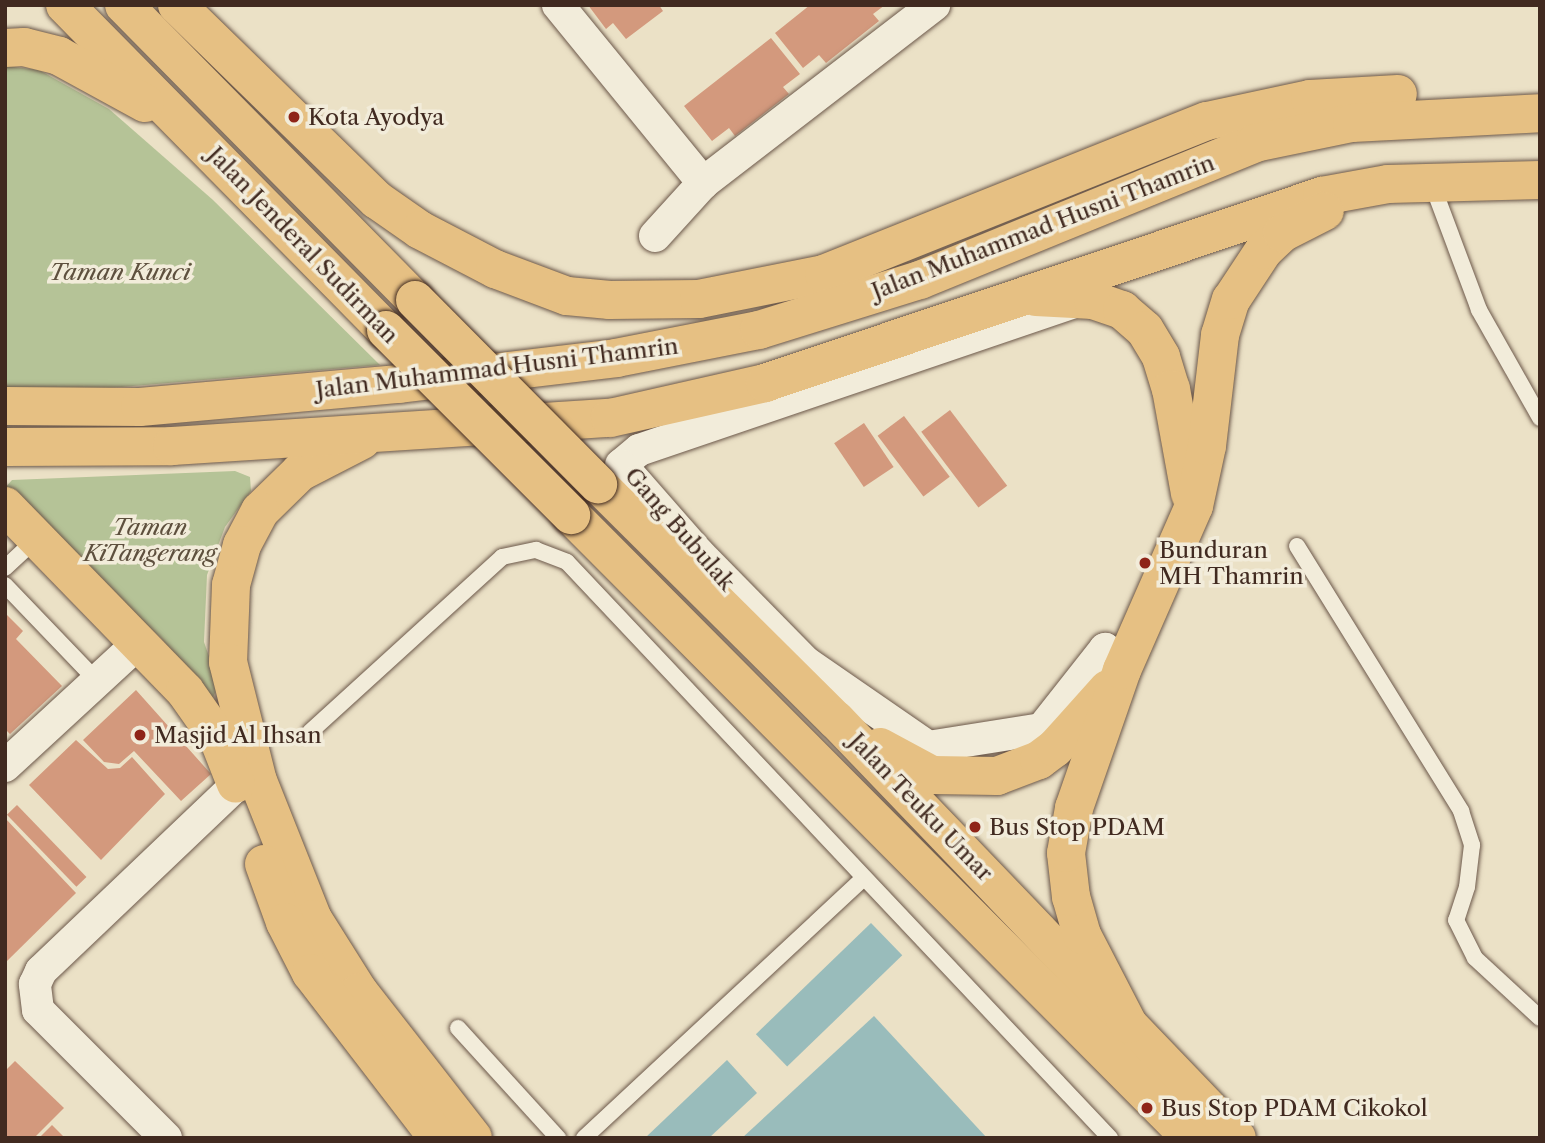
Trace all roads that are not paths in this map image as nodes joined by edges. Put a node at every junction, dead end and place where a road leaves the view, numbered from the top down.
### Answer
1 (65, 5) edge
2 (124, 5) edge
3 (177, 5) edge
4 (558, 5) edge
5 (934, 5) edge
6 (5, 48) edge
7 (1540, 107) edge
8 (1540, 113) edge
9 (187, 126) junction
10 (1540, 180) edge
11 (1431, 182) junction
12 (703, 183) junction
13 (1388, 184) junction
14 (655, 236) dead end
15 (1013, 296) junction
16 (1082, 299) junction
17 (5, 406) edge
18 (1540, 418) edge
19 (376, 433) junction
20 (5, 447) edge
21 (598, 484) joint
22 (5, 506) edge
23 (1194, 506) junction
24 (571, 515) joint
25 (37, 538) junction
26 (1297, 546) dead end
27 (5, 568) edge
28 (5, 585) edge
29 (137, 644) junction
30 (1122, 670) junction
31 (97, 681) junction
32 (836, 720) junction
33 (310, 732) dead end
34 (5, 766) edge
35 (236, 785) junction
36 (864, 878) junction
37 (1540, 1018) edge
38 (1128, 1024) junction
39 (458, 1028) dead end
40 (166, 1138) edge
41 (438, 1138) edge
42 (473, 1138) edge
43 (558, 1138) edge
44 (584, 1138) edge
45 (1110, 1138) edge
46 (1191, 1138) edge
47 (1237, 1138) edge

1 - 9 main road, Jalan Jenderal Sudirman
2 - 21 main road, Jalan Jenderal Sudirman, bridge
3 - 7 main road
4 - 12 street
5 - 12 street
6 - 9 main road
8 - 17 main road, Jalan Muhammad Husni Thamrin
9 - 24 main road, Jalan Jenderal Sudirman, bridge
10 - 11 main road, Jalan Muhammad Husni Thamrin
11 - 13 main road, Jalan Muhammad Husni Thamrin
11 - 18 lane
12 - 14 street
13 - 15 main road, Jalan Muhammad Husni Thamrin
13 - 23 main road
15 - 16 main road
15 - 19 main road, Jalan Muhammad Husni Thamrin
16 - 23 main road
16 - 30 street, Gang Bubulak
19 - 20 main road, Jalan Muhammad Husni Thamrin
19 - 42 main road
21 - 32 main road, Jalan Teuku Umar
22 - 25 main road
23 - 30 main road
24 - 46 main road, Jalan Teuku Umar
25 - 27 lane
25 - 29 main road
26 - 37 lane
28 - 31 lane
29 - 31 street
29 - 35 main road
30 - 32 main road
30 - 38 main road
31 - 34 street
32 - 38 main road, Jalan Teuku Umar
33 - 36 lane
35 - 40 street
35 - 41 main road
36 - 44 lane
36 - 45 lane
38 - 47 main road, Jalan Teuku Umar
39 - 43 lane

